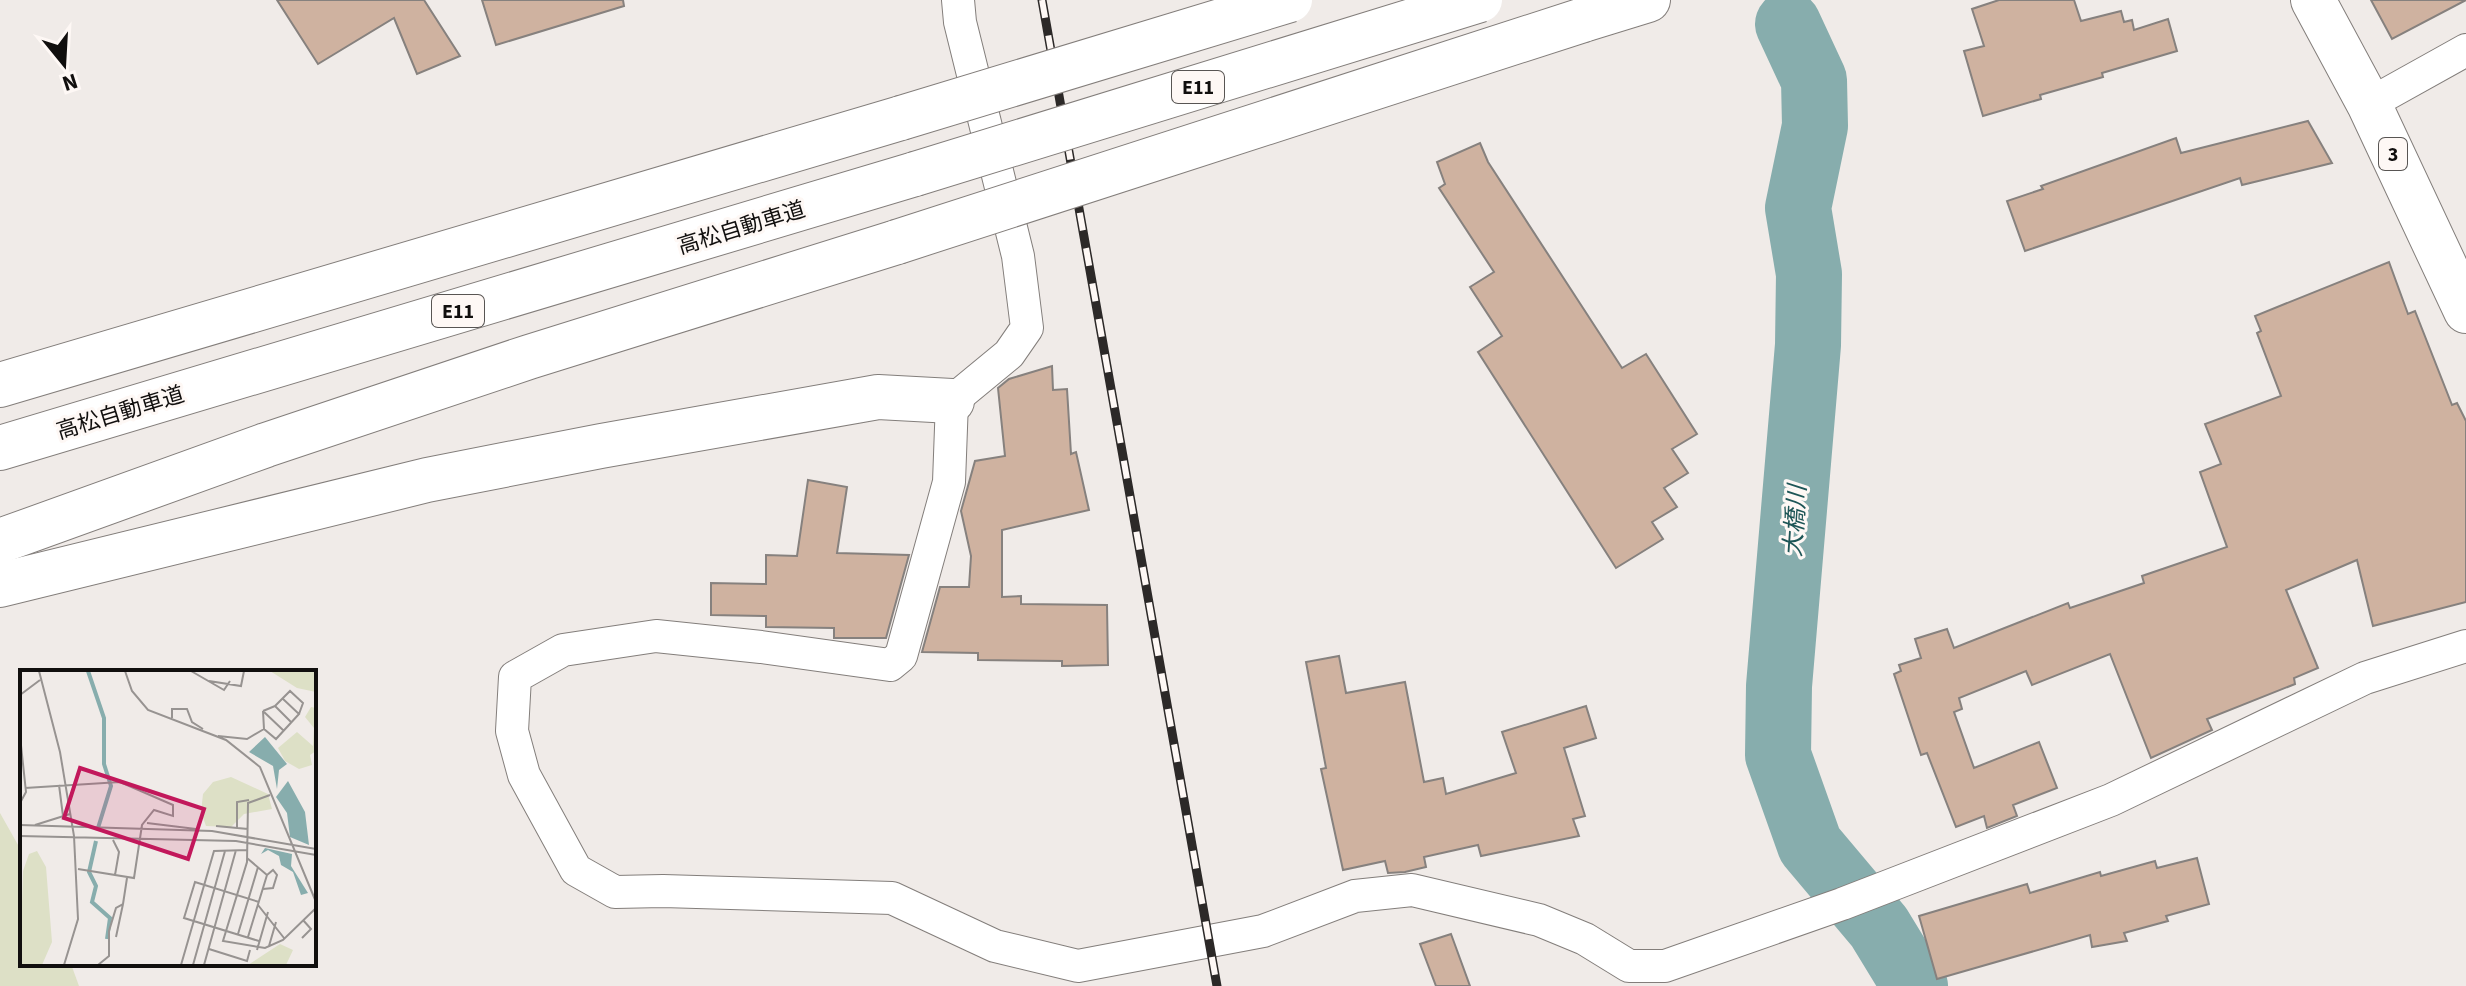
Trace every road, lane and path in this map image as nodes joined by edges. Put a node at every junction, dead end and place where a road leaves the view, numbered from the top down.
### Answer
1 (958, 0) edge
2 (1290, 0) edge
3 (1480, 0) edge
4 (1648, 0) edge
5 (2313, 0) edge
6 (2466, 50) edge
7 (2369, 104) junction
8 (2466, 311) edge
9 (0, 385) edge
10 (952, 401) junction
11 (0, 448) edge
12 (0, 541) edge
13 (0, 585) edge
14 (2466, 646) edge

1 - 10 street
2 - 9 main road, bridge
3 - 11 main road, 高松自動車道 / E11, bridge
4 - 12 main road, bridge
5 - 7 main road, 3
6 - 7 street
7 - 8 main road, 3
10 - 13 main road
10 - 14 street

